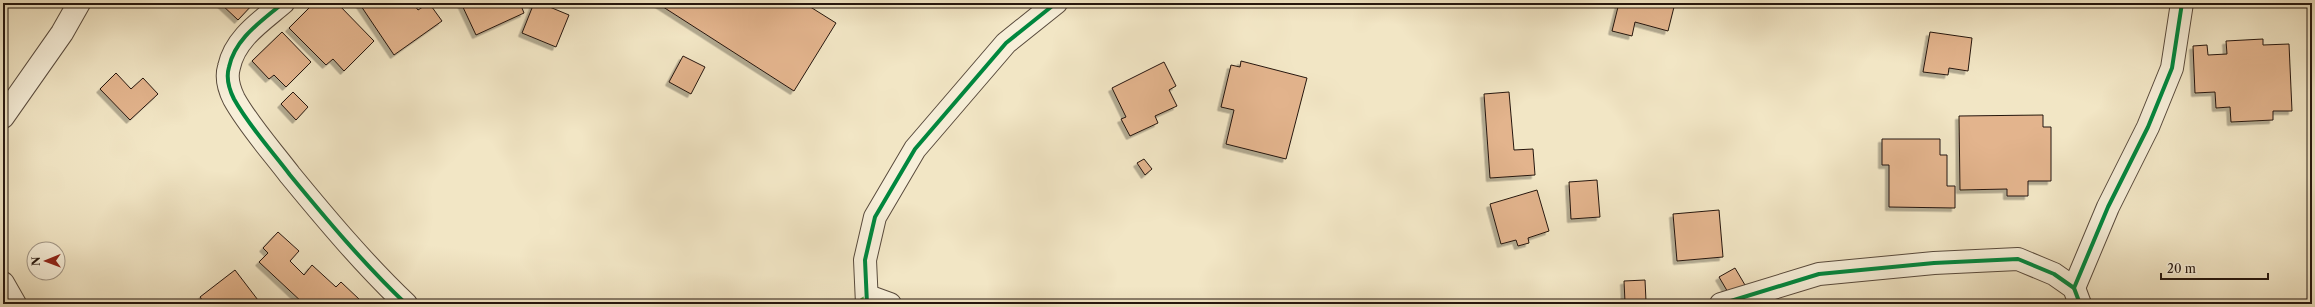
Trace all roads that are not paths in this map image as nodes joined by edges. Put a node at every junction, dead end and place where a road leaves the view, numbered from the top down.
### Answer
1 (79, 3) edge
2 (283, 3) edge
3 (1056, 3) edge
4 (2182, 3) edge
5 (3, 117) edge
6 (3, 283) edge
7 (2077, 296) edge
8 (868, 300) edge
9 (1748, 301) edge
10 (16, 304) edge
11 (406, 304) edge
12 (890, 304) edge
13 (1721, 304) edge

1 - 5 street
2 - 11 street
3 - 8 street
4 - 7 street
6 - 10 street
7 - 9 street
8 - 12 street
9 - 13 street

